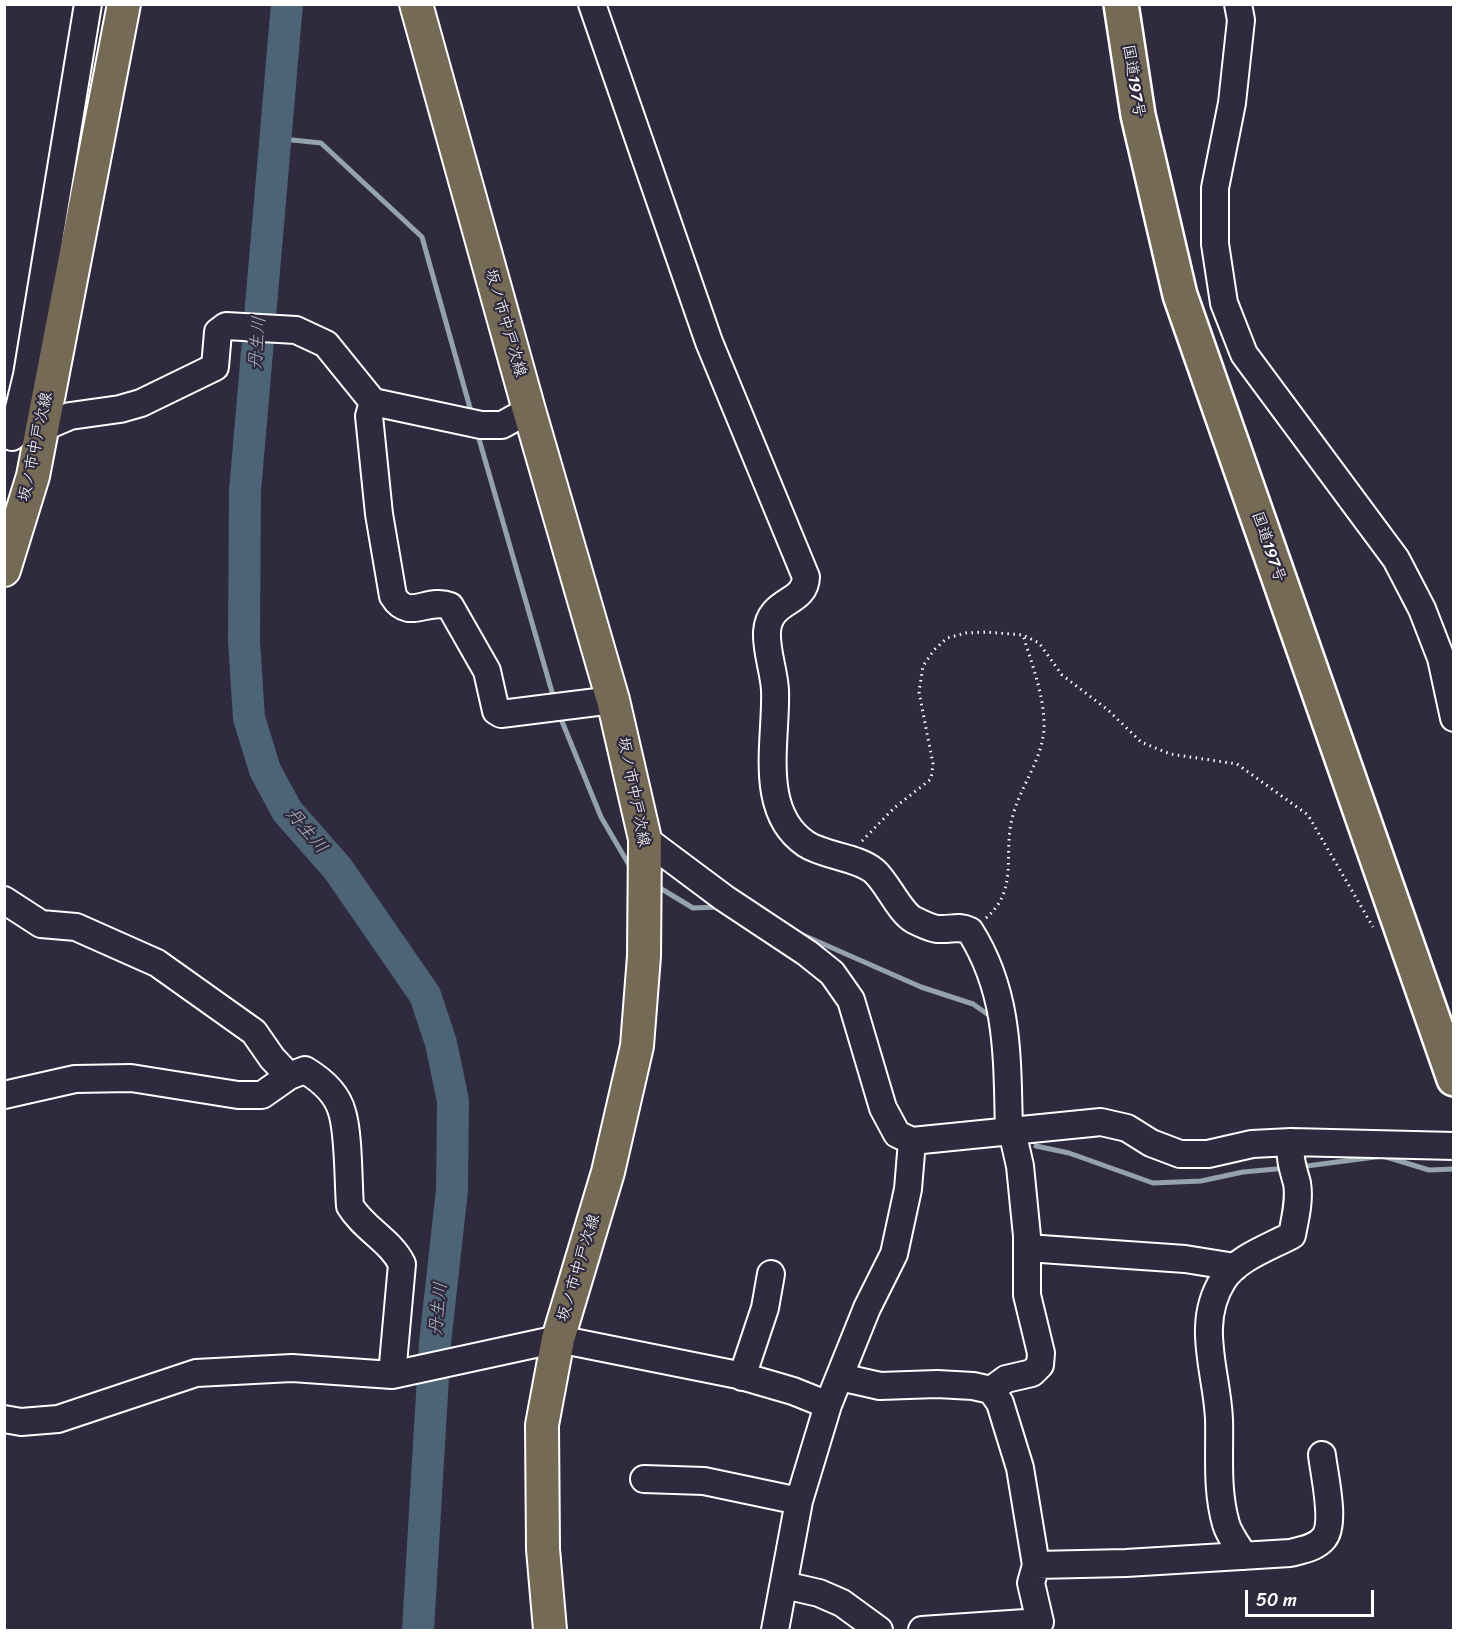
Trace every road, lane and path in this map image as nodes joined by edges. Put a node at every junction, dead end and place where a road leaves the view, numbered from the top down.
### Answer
1 (88, 4) edge
2 (123, 4) edge
3 (416, 4) edge
4 (592, 4) edge
5 (1121, 4) edge
6 (1238, 4) edge
7 (373, 402) junction
8 (529, 411) junction
9 (25, 436) edge
10 (4, 570) edge
11 (1023, 635) junction
12 (614, 700) junction
13 (1454, 717) edge
14 (645, 853) junction
15 (835, 855) junction
16 (4, 900) edge
17 (1373, 927) dead end
18 (970, 931) junction
19 (289, 1076) junction
20 (1454, 1079) edge
21 (4, 1095) edge
22 (1011, 1131) junction
23 (912, 1141) junction
24 (1454, 1146) edge
25 (1291, 1153) junction
26 (1027, 1248) junction
27 (1234, 1267) junction
28 (771, 1274) dead end
29 (558, 1339) junction
30 (395, 1375) junction
31 (742, 1377) junction
32 (840, 1377) junction
33 (991, 1390) junction
34 (828, 1405) junction
35 (4, 1419) edge
36 (1322, 1455) dead end
37 (644, 1479) dead end
38 (799, 1501) junction
39 (1244, 1556) junction
40 (1036, 1565) junction
41 (784, 1585) junction
42 (550, 1630) edge
43 (775, 1630) edge
44 (879, 1630) edge
45 (922, 1630) edge

1 - 9 street
2 - 9 main road, 坂ノ市中戸次線
3 - 8 main road, 坂ノ市中戸次線
4 - 15 street
5 - 20 highway, 国道197号
6 - 13 street
7 - 8 street
7 - 9 street
7 - 12 street
8 - 12 main road, 坂ノ市中戸次線
9 - 10 main road, 坂ノ市中戸次線
11 - 15 path
11 - 17 path
11 - 18 path
12 - 14 main road, 坂ノ市中戸次線
14 - 23 street
14 - 29 main road, 坂ノ市中戸次線
15 - 18 street
16 - 19 street
18 - 22 street
19 - 21 street
19 - 30 street
22 - 23 street
22 - 25 street
22 - 26 street
23 - 32 street
24 - 25 street
25 - 27 street
26 - 27 street
26 - 33 street
27 - 39 street
28 - 31 street
29 - 30 street
29 - 31 street
29 - 42 main road, 坂ノ市中戸次線
30 - 35 street
31 - 34 street
32 - 33 street
32 - 34 street
33 - 40 street
34 - 38 street
36 - 39 street
37 - 38 street
38 - 41 street
39 - 40 street
40 - 45 street
41 - 43 street
41 - 44 street

